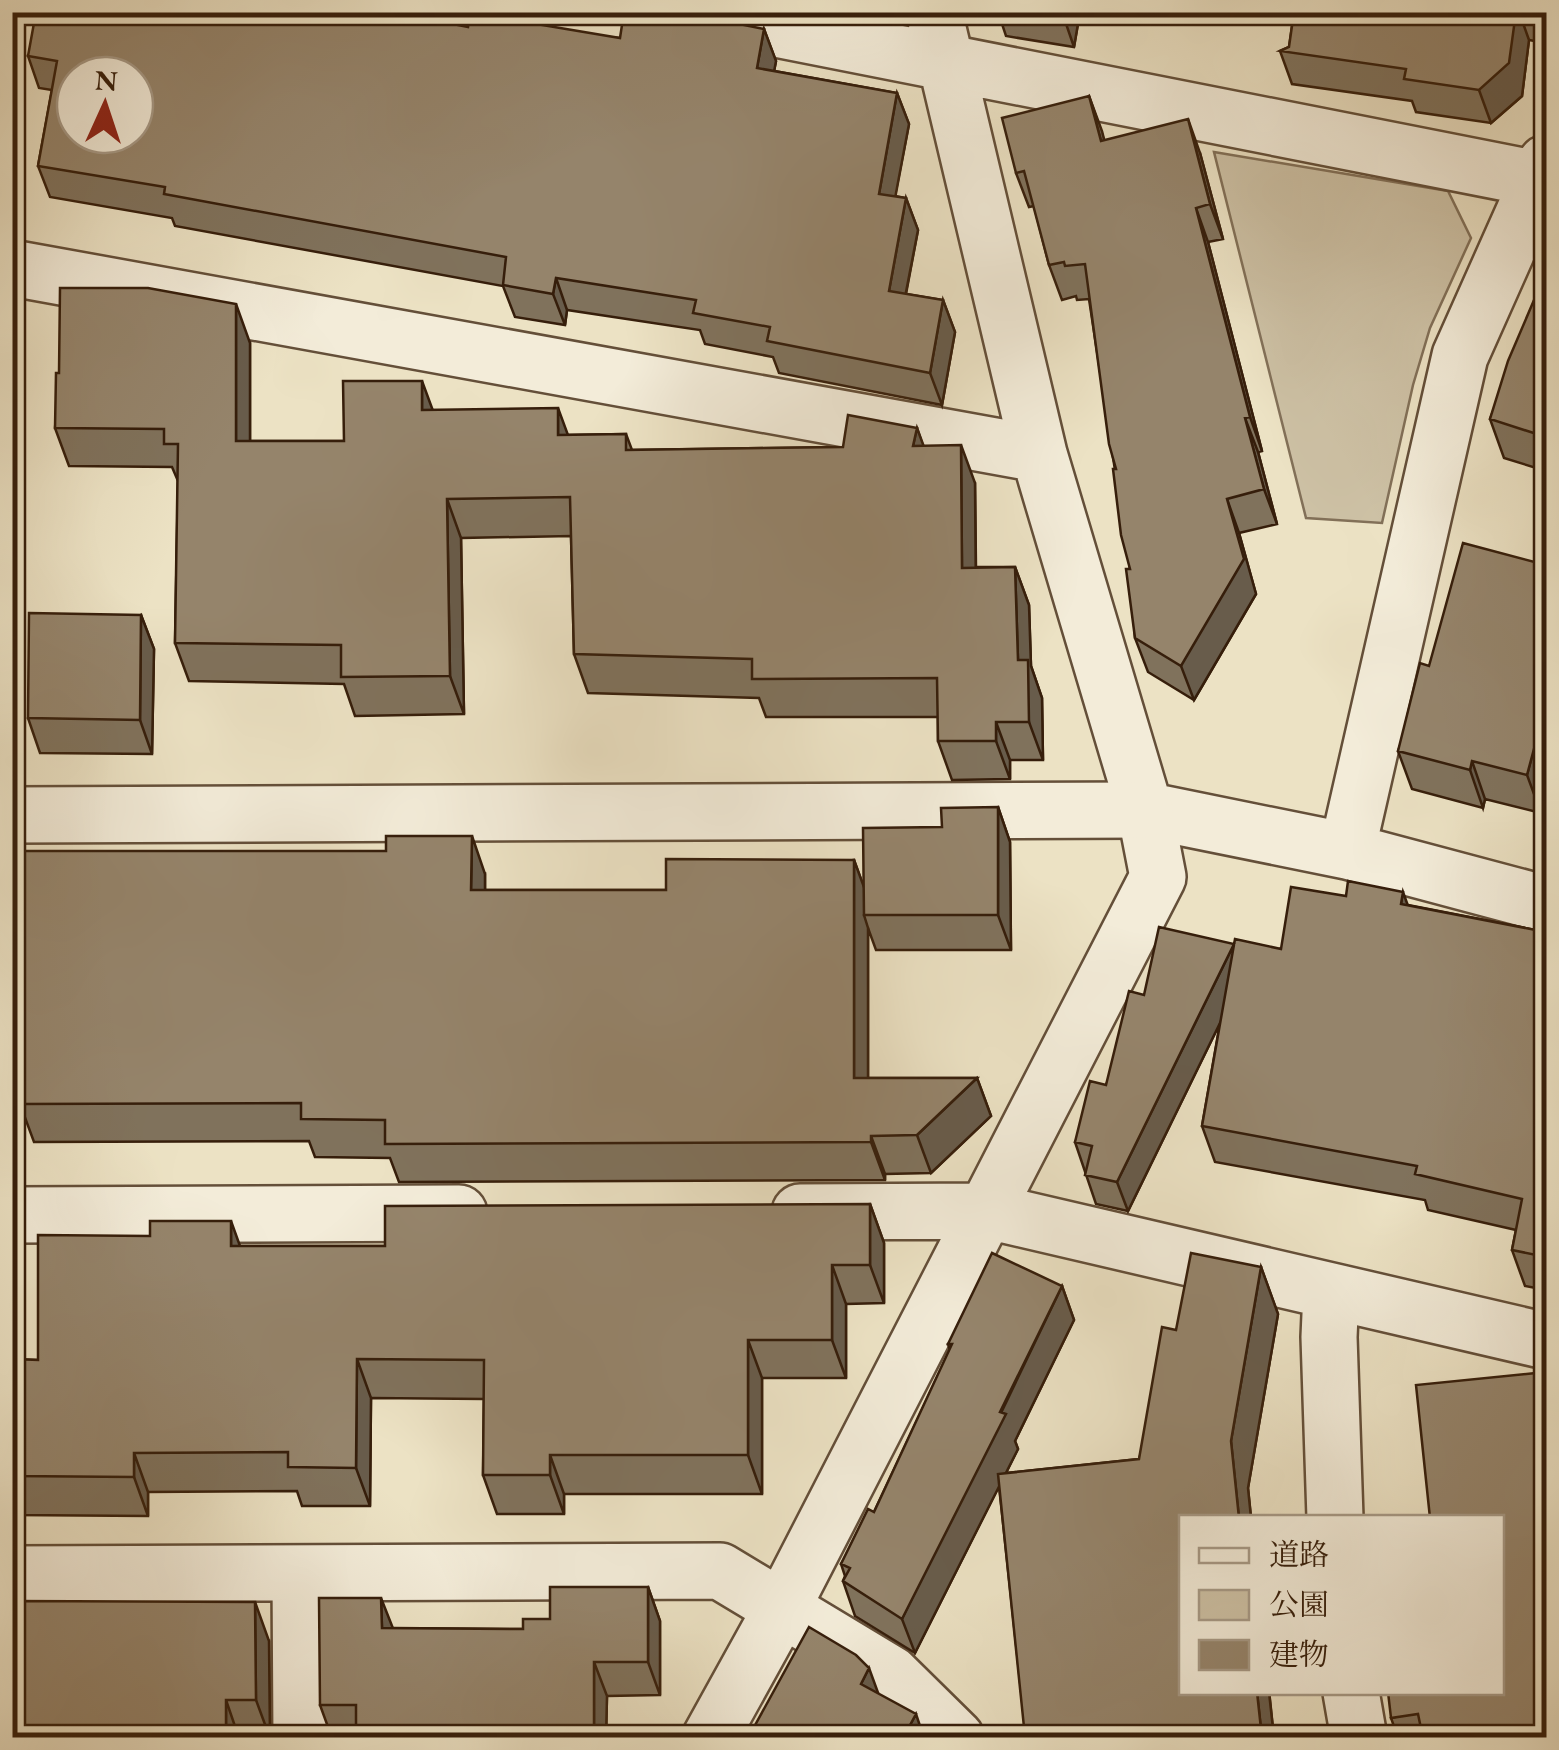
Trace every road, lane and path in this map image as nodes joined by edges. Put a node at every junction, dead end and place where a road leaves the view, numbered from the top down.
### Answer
1 (690, 12) edge
2 (934, 12) edge
3 (947, 64) junction
4 (1542, 171) edge
5 (12, 268) edge
6 (1040, 454) junction
7 (1144, 810) junction
8 (12, 815) edge
9 (1348, 851) junction
10 (1546, 904) edge
11 (988, 1211) junction
12 (749, 1212) edge
13 (510, 1213) edge
14 (12, 1215) edge
15 (1331, 1292) junction
16 (1546, 1341) edge
17 (1335, 1515) edge
18 (300, 1573) junction
19 (12, 1574) edge
20 (783, 1606) junction
21 (1352, 1695) edge
22 (302, 1738) edge
23 (710, 1738) edge
24 (956, 1738) edge
25 (1360, 1738) edge

1 - 3 street
2 - 3 street
3 - 4 street
3 - 6 street
4 - 9 street
5 - 6 street
6 - 7 street
7 - 8 street
7 - 9 street
7 - 11 street
9 - 10 street
11 - 12 street
11 - 15 street
11 - 20 street
13 - 14 street
15 - 16 street
15 - 17 street
18 - 19 street
18 - 20 street
18 - 22 street
20 - 23 street
20 - 24 street
21 - 25 street

